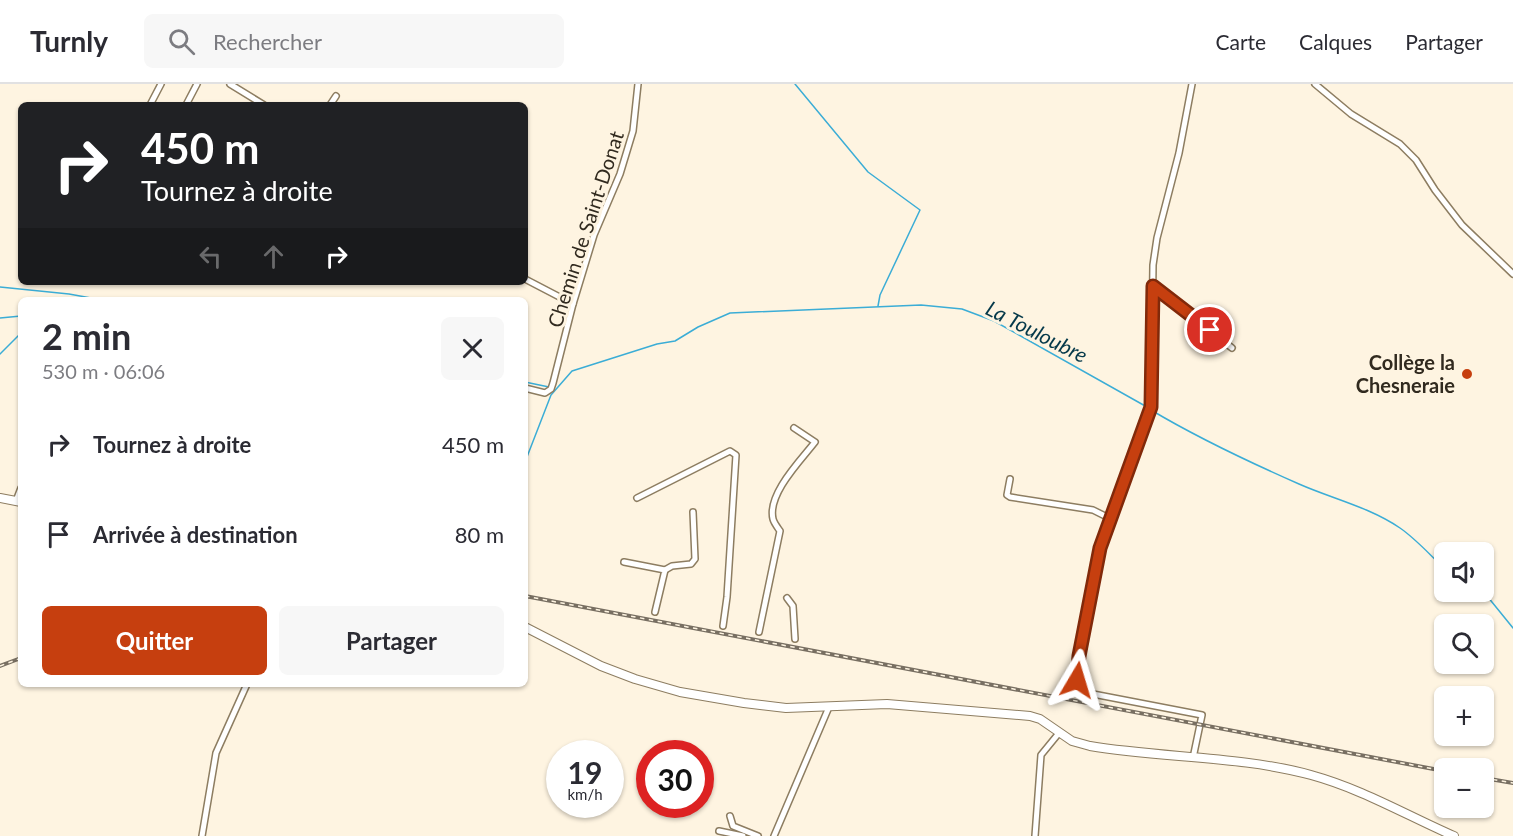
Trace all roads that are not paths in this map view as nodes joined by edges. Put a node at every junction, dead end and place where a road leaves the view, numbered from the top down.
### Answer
1 (161, 84) edge
2 (197, 84) edge
3 (638, 84) edge
4 (1192, 84) edge
5 (1315, 84) edge
6 (234, 85) edge
7 (336, 96) dead end
8 (152, 102) edge
9 (188, 102) edge
10 (260, 102) edge
11 (332, 102) edge
12 (1513, 274) edge
13 (528, 281) edge
14 (1153, 286) junction
15 (573, 304) junction
16 (1232, 348) dead end
17 (528, 389) edge
18 (794, 428) dead end
19 (1010, 479) dead end
20 (0, 498) edge
21 (637, 498) dead end
22 (18, 501) edge
23 (693, 512) dead end
24 (1111, 519) junction
25 (624, 562) dead end
26 (665, 570) junction
27 (787, 598) dead end
28 (655, 612) dead end
29 (723, 626) dead end
30 (528, 629) edge
31 (759, 632) dead end
32 (795, 639) dead end
33 (246, 687) edge
34 (829, 707) junction
35 (1059, 733) junction
36 (1192, 758) junction
37 (730, 816) dead end
38 (719, 831) dead end
39 (1451, 835) edge
40 (202, 836) edge
41 (743, 836) edge
42 (758, 836) edge
43 (774, 836) edge
44 (1035, 836) edge

1 - 8 street
2 - 9 street
3 - 15 street, Chemin de Saint-Donat
4 - 14 street
5 - 12 street
6 - 10 street
7 - 11 street
13 - 15 street
14 - 16 street
14 - 24 street
15 - 17 street, Chemin de Saint-Donat
18 - 31 street
19 - 24 street
20 - 22 main road
21 - 29 street
23 - 26 street
24 - 36 street
25 - 26 street
26 - 28 street
27 - 32 street
30 - 34 main road
33 - 40 street
34 - 35 main road
34 - 43 street
35 - 36 main road
35 - 44 street
36 - 39 main road
37 - 42 street
38 - 41 street

